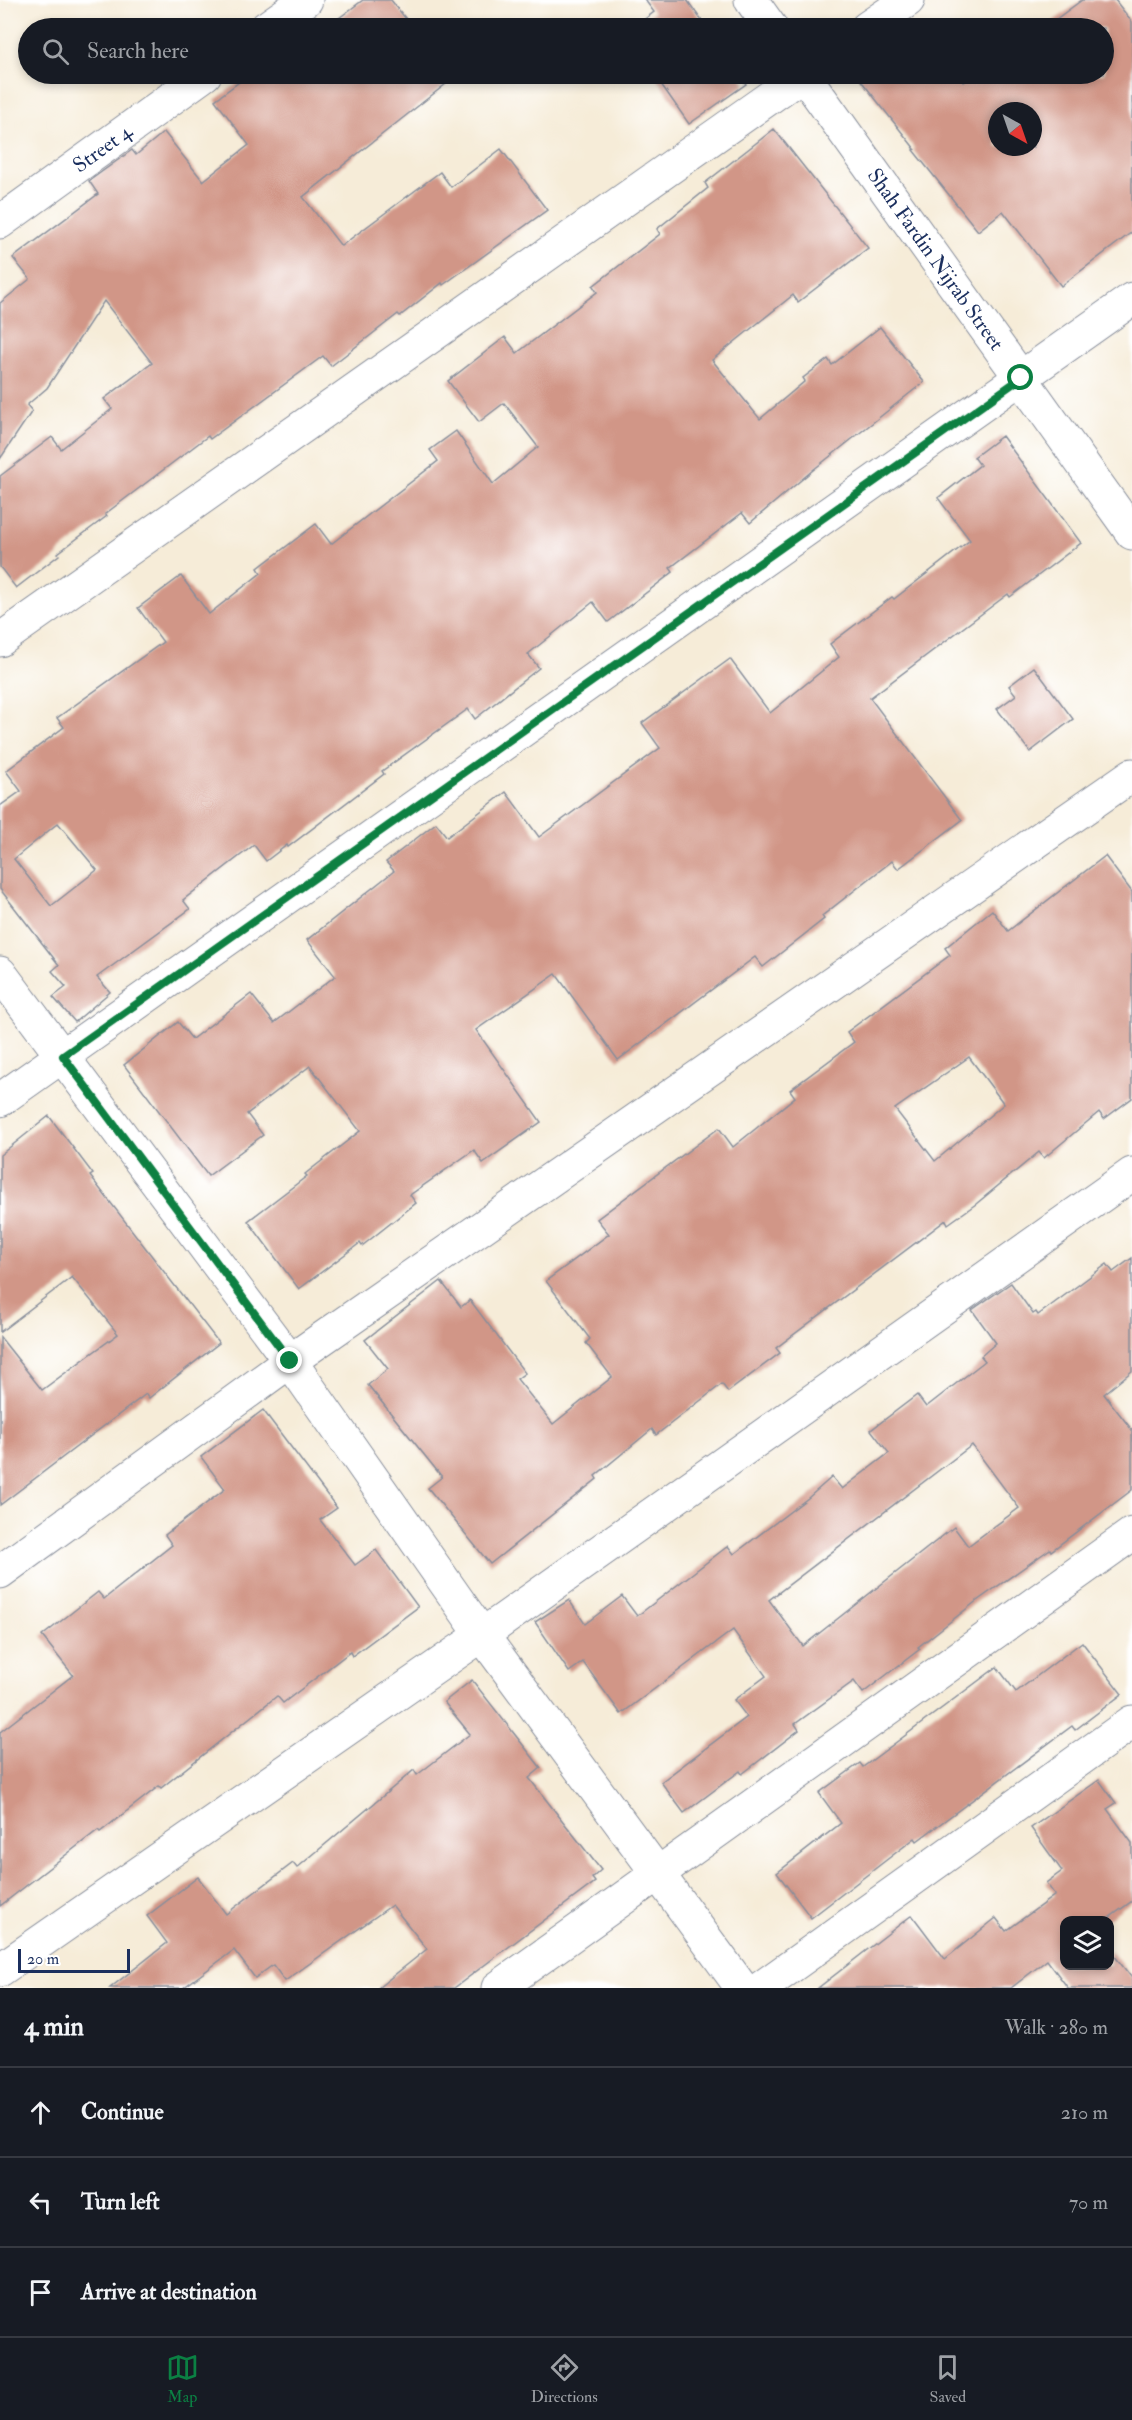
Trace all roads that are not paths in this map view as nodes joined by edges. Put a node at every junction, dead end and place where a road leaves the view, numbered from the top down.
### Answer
1 (751, 0) edge
2 (908, 0) edge
3 (302, 1) edge
4 (280, 18) edge
5 (764, 18) edge
6 (882, 18) edge
7 (190, 84) edge
8 (789, 84) edge
9 (810, 84) edge
10 (0, 222) edge
11 (1132, 299) edge
12 (1021, 378) junction
13 (1132, 533) edge
14 (0, 640) edge
15 (1132, 775) edge
16 (0, 973) edge
17 (63, 1056) junction
18 (0, 1100) edge
19 (1132, 1174) edge
20 (290, 1361) junction
21 (1132, 1534) edge
22 (0, 1572) edge
23 (482, 1635) junction
24 (1132, 1722) edge
25 (658, 1873) junction
26 (0, 1970) edge
27 (498, 1988) edge
28 (742, 1988) edge
29 (761, 1988) edge

1 - 5 street
2 - 6 street
3 - 4 street
7 - 10 street, Street 4
8 - 14 street
9 - 12 street, Shah Fardin Nijrab Street
11 - 12 street
12 - 13 street, Shah Fardin Nijrab Street
12 - 17 street
15 - 20 street
16 - 17 street
17 - 18 street
17 - 20 street
19 - 23 street
20 - 22 street
20 - 23 street
21 - 25 street
23 - 25 street
23 - 26 street
24 - 29 street
25 - 27 street
25 - 28 street

